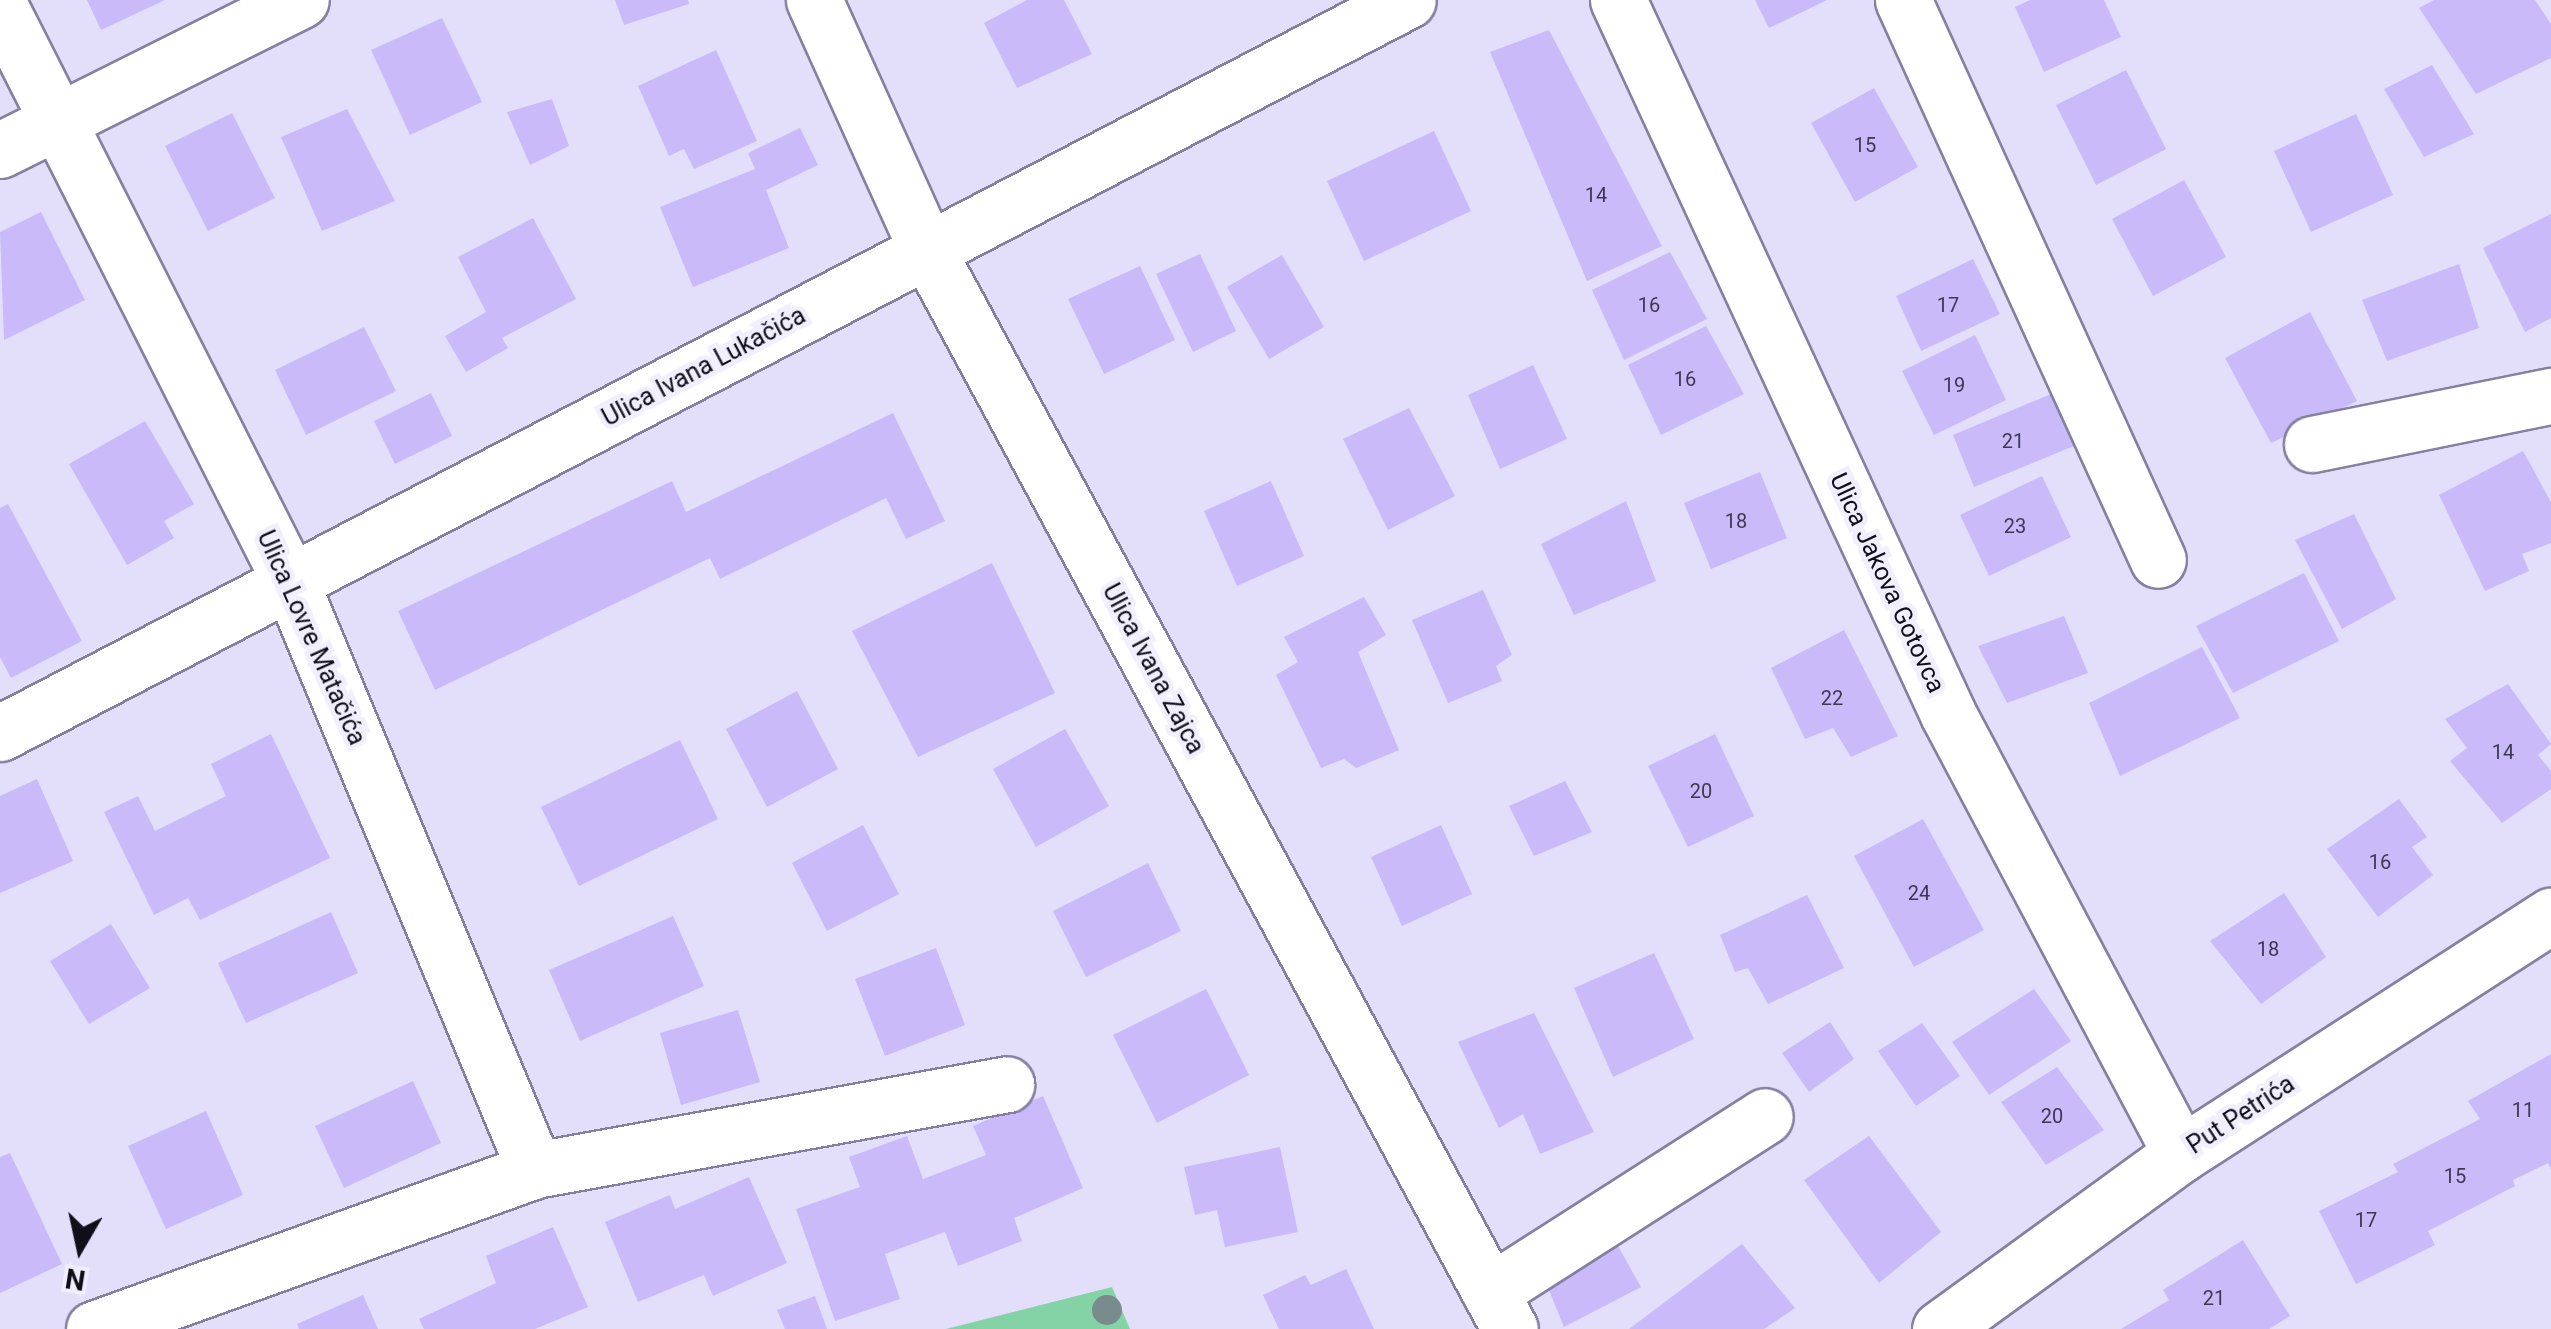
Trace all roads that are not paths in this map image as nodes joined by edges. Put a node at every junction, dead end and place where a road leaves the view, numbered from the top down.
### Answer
1 (301, 0) edge
2 (814, 0) edge
3 (1408, 0) edge
4 (1618, 0) edge
5 (1903, 0) edge
6 (0, 8) edge
7 (58, 121) junction
8 (0, 150) edge
9 (927, 250) junction
10 (2551, 396) edge
11 (2312, 444) dead end
12 (2158, 560) dead end
13 (291, 583) junction
14 (0, 733) edge
15 (2551, 916) edge
16 (1006, 1084) dead end
17 (1765, 1116) dead end
18 (2181, 1154) junction
19 (535, 1170) junction
20 (1500, 1310) edge
21 (94, 1329) edge
22 (1940, 1329) edge

1 - 7 street
2 - 9 street, Ulica Ivana Zajca
3 - 9 street, Ulica Ivana Lukačića
4 - 18 street, Ulica Jakova Gotovca
5 - 12 street
6 - 7 street, Ulica Lovre Matačića
7 - 8 street
7 - 13 street, Ulica Lovre Matačića
9 - 13 street, Ulica Ivana Lukačića
9 - 20 street, Ulica Ivana Zajca
10 - 11 street
13 - 14 street, Ulica Ivana Lukačića
13 - 19 street, Ulica Lovre Matačića
15 - 18 street, Put Petrića
16 - 19 street
17 - 20 street
18 - 22 street, Put Petrića
19 - 21 street

